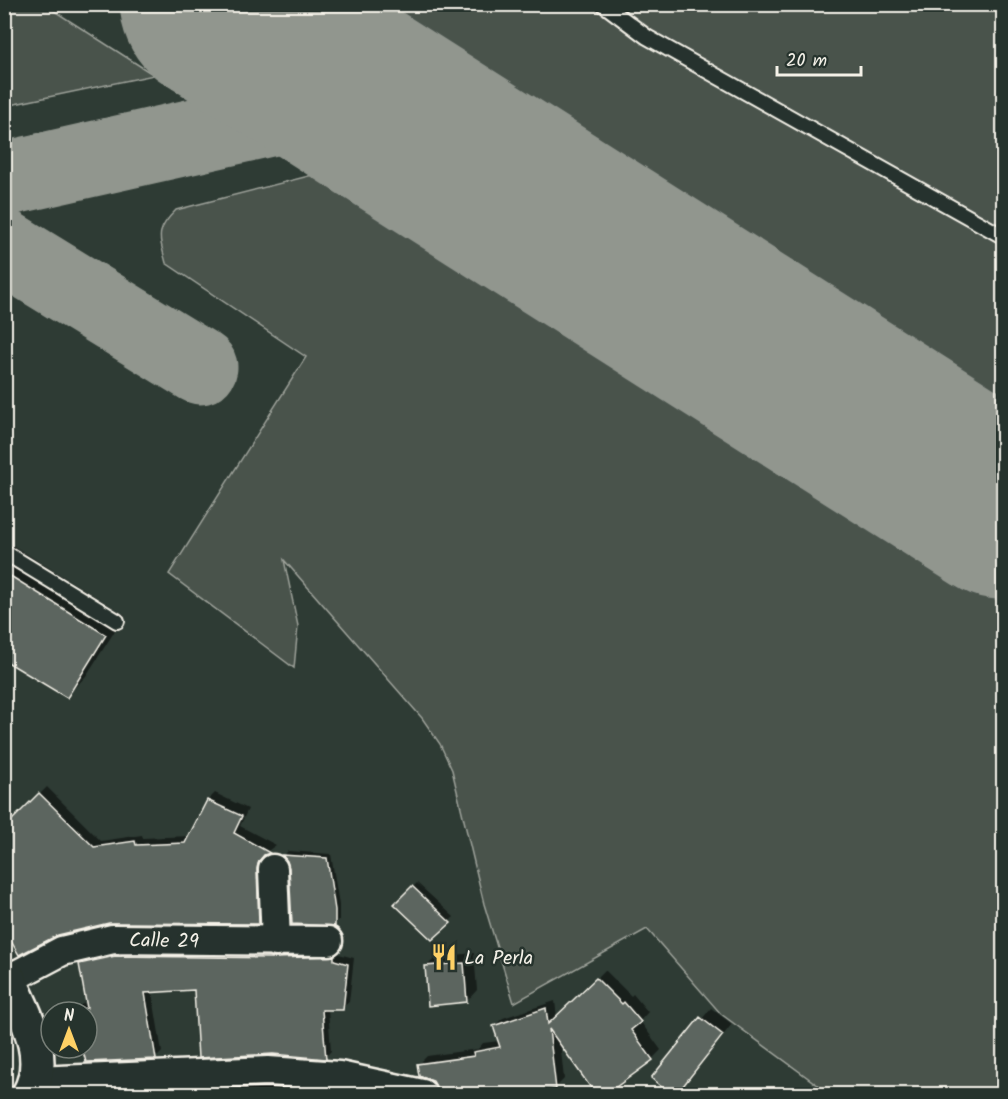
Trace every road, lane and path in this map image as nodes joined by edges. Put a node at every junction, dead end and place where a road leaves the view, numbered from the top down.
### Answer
1 (603, 4) edge
2 (1004, 237) edge
3 (4, 552) edge
4 (117, 621) dead end
5 (273, 869) dead end
6 (276, 942) junction
7 (328, 942) dead end
8 (7, 977) edge
9 (32, 1088) edge
10 (422, 1095) edge

1 - 2 lane
3 - 4 lane
5 - 6 street
6 - 7 street, Calle 29
6 - 8 street, Calle 29
8 - 9 main road
9 - 10 street

